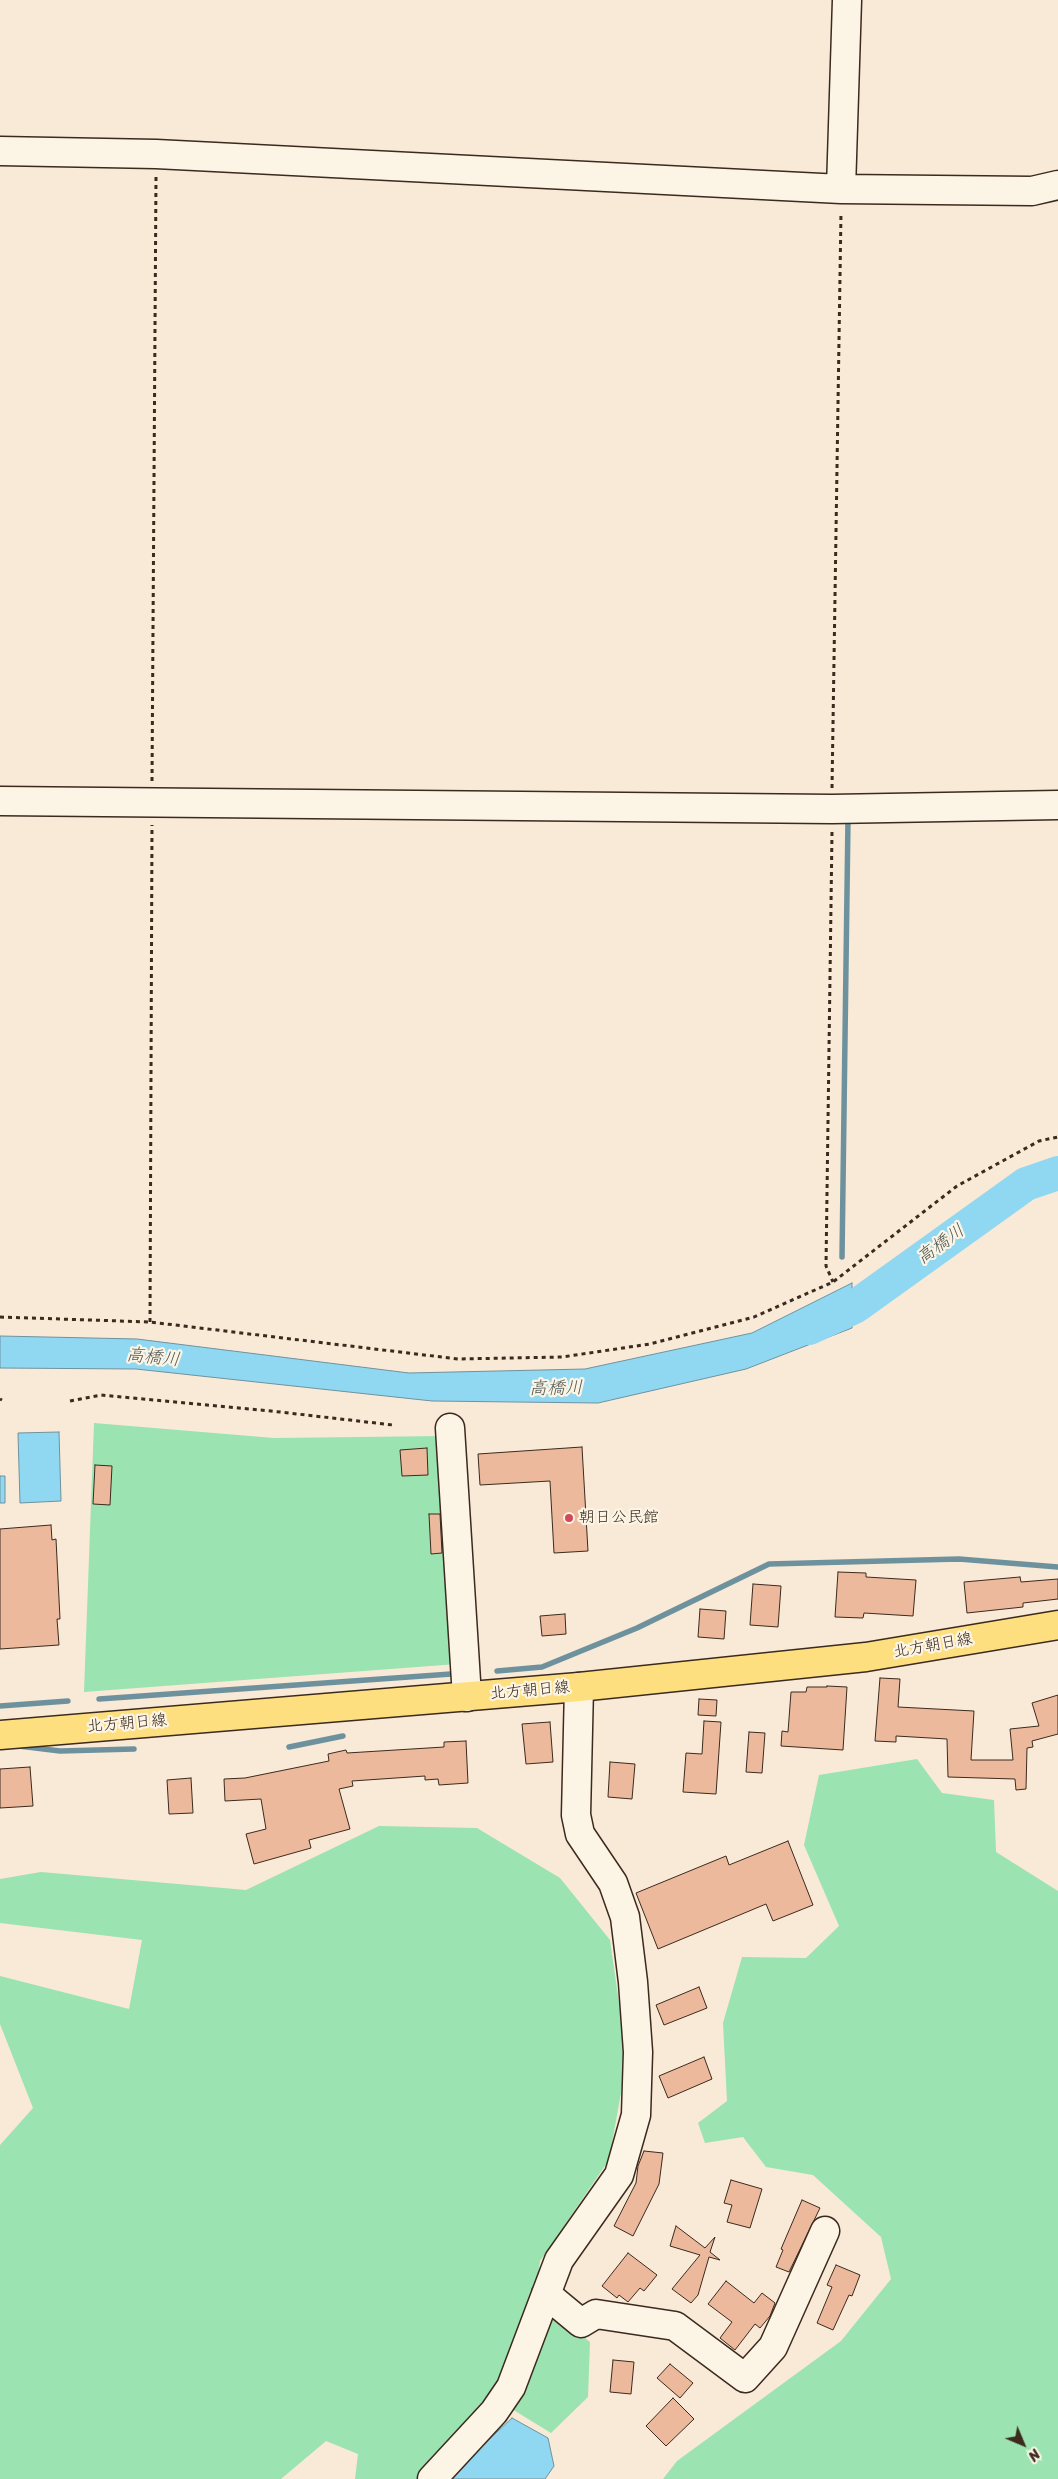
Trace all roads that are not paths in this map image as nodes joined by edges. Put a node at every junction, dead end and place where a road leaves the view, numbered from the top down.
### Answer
1 (847, 0) edge
2 (0, 151) edge
3 (1058, 185) edge
4 (841, 189) junction
5 (0, 801) edge
6 (1058, 805) edge
7 (450, 1428) dead end
8 (1058, 1624) edge
9 (579, 1687) junction
10 (467, 1697) junction
11 (0, 1735) edge
12 (825, 2232) dead end
13 (546, 2294) junction
14 (432, 2479) edge

1 - 4 street
2 - 4 street
3 - 4 street
5 - 6 street
7 - 10 street
8 - 9 main road, 北方朝日線
9 - 10 main road, 北方朝日線
9 - 13 street
10 - 11 main road, 北方朝日線
12 - 13 street
13 - 14 street

